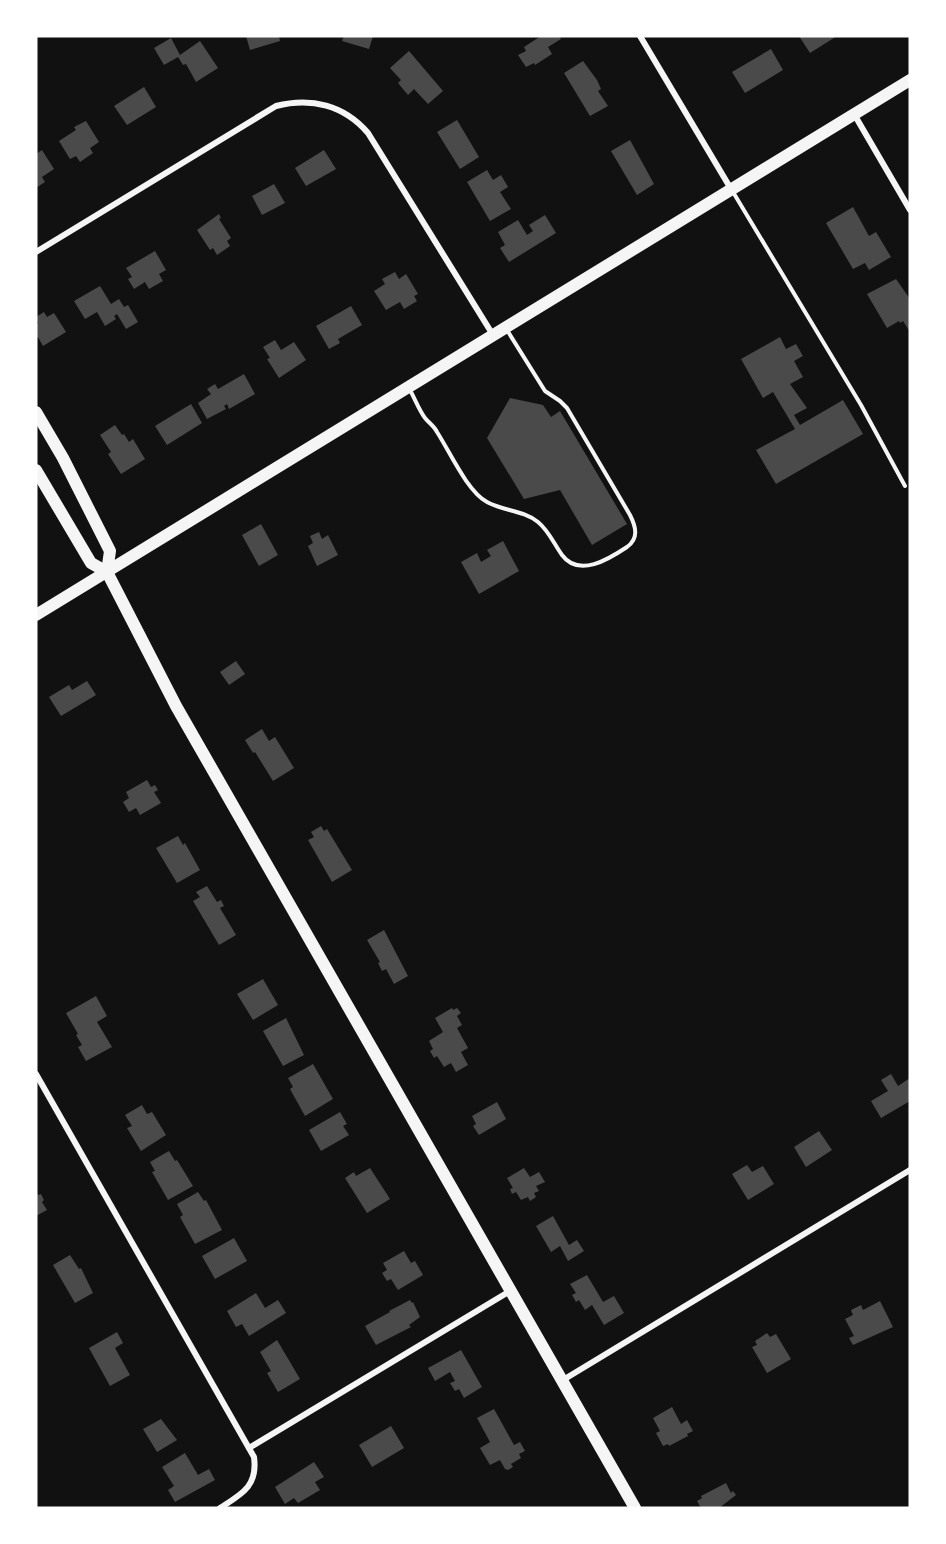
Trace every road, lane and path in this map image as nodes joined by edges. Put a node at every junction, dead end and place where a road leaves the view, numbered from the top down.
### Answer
1 (640, 36) edge
2 (910, 80) edge
3 (854, 114) junction
4 (731, 189) junction
5 (910, 210) edge
6 (36, 252) edge
7 (505, 327) junction
8 (493, 335) junction
9 (408, 387) junction
10 (36, 412) edge
11 (36, 470) edge
12 (905, 486) dead end
13 (107, 572) junction
14 (36, 615) edge
15 (36, 1074) edge
16 (910, 1170) edge
17 (510, 1291) junction
18 (562, 1381) junction
19 (249, 1448) junction
20 (220, 1508) edge
21 (635, 1508) edge

1 - 4 street
2 - 3 main road
3 - 4 main road
3 - 5 street
4 - 7 main road
4 - 12 lane
6 - 8 street
7 - 8 main road
7 - 9 lane
8 - 9 main road
9 - 13 main road
10 - 13 main road
11 - 13 main road
13 - 14 main road
13 - 17 main road
15 - 19 street
16 - 18 street
17 - 18 main road
17 - 19 street
18 - 21 main road
19 - 20 street

